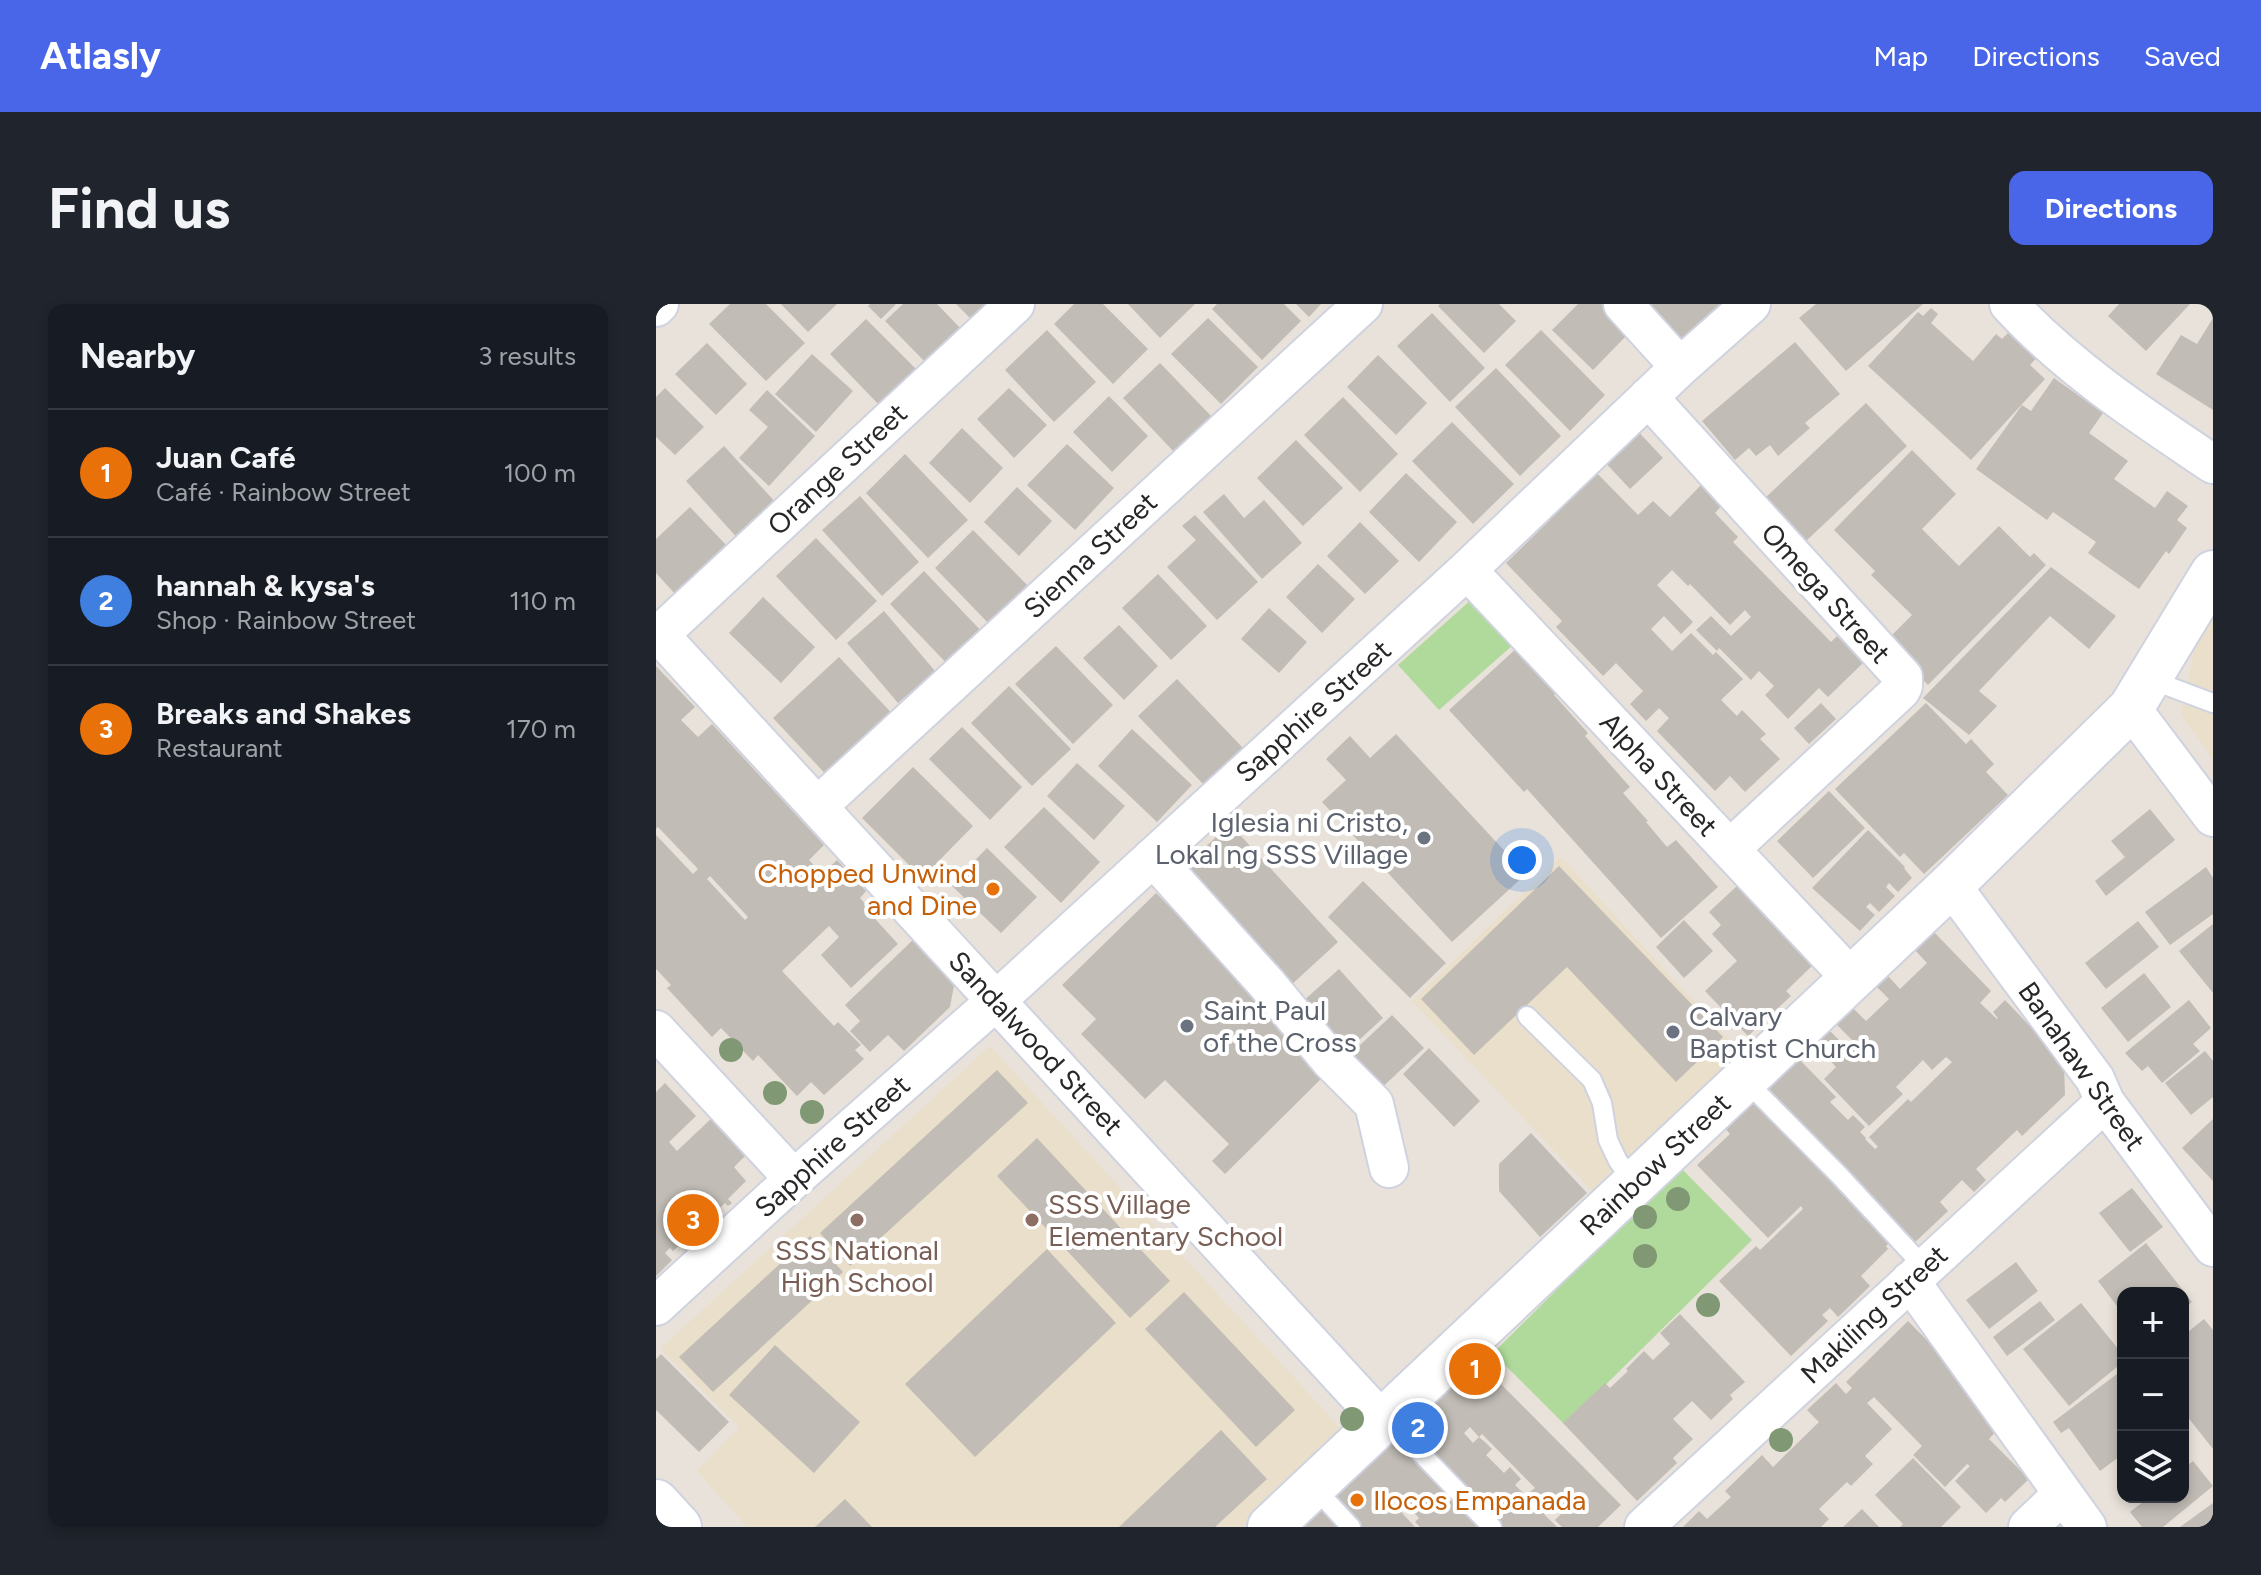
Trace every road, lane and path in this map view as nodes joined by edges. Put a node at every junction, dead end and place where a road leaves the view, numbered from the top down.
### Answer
1 (1015, 304) edge
2 (1363, 304) edge
3 (1623, 304) edge
4 (1751, 304) edge
5 (2009, 304) edge
6 (1680, 367) junction
7 (1648, 397) junction
8 (2213, 464) edge
9 (1467, 570) junction
10 (2213, 573) edge
11 (658, 632) edge
12 (2140, 693) junction
13 (2213, 703) edge
14 (818, 806) junction
15 (2213, 817) edge
16 (1730, 849) junction
17 (1153, 857) junction
18 (1951, 885) junction
19 (1851, 978) junction
20 (997, 1000) junction
21 (1527, 1016) dead end
22 (656, 1030) edge
23 (1744, 1079) junction
24 (2105, 1102) junction
25 (1389, 1168) dead end
26 (794, 1179) junction
27 (1634, 1183) junction
28 (2213, 1247) edge
29 (1918, 1274) junction
30 (656, 1306) edge
31 (1384, 1419) junction
32 (1313, 1486) junction
33 (2063, 1494) junction
34 (656, 1502) edge
35 (679, 1527) edge
36 (1270, 1527) edge
37 (1351, 1527) edge
38 (1492, 1527) edge
39 (1644, 1527) edge
40 (2028, 1527) edge
41 (2087, 1527) edge

1 - 11 street, Orange Street
2 - 14 street, Sienna Street
3 - 6 street
4 - 6 street, Sapphire Street
5 - 8 street
6 - 7 street, Sapphire Street
7 - 9 street, Sapphire Street
7 - 16 street, Omega Street
9 - 16 street, Alpha Street
9 - 17 street, Sapphire Street
10 - 12 street, Rainbow Street
11 - 14 street, Sandalwood Street
12 - 13 lane
12 - 15 street
12 - 18 street, Rainbow Street
14 - 20 street, Sandalwood Street
16 - 19 street, Alpha Street
17 - 20 street, Sapphire Street
17 - 25 street
18 - 19 street, Rainbow Street
18 - 24 street, Banahaw Street
19 - 23 street, Rainbow Street
20 - 26 street, Sapphire Street
20 - 31 street, Sandalwood Street
21 - 27 lane
22 - 26 street
23 - 27 street, Rainbow Street
23 - 29 lane
24 - 28 street, Banahaw Street
24 - 29 street, Makiling Street
26 - 30 street, Sapphire Street
27 - 31 street, Rainbow Street
29 - 33 street
29 - 39 street, Makiling Street
31 - 32 street, Rainbow Street
31 - 38 lane
32 - 36 street, Rainbow Street
32 - 37 lane
33 - 40 street
33 - 41 street
34 - 35 street

